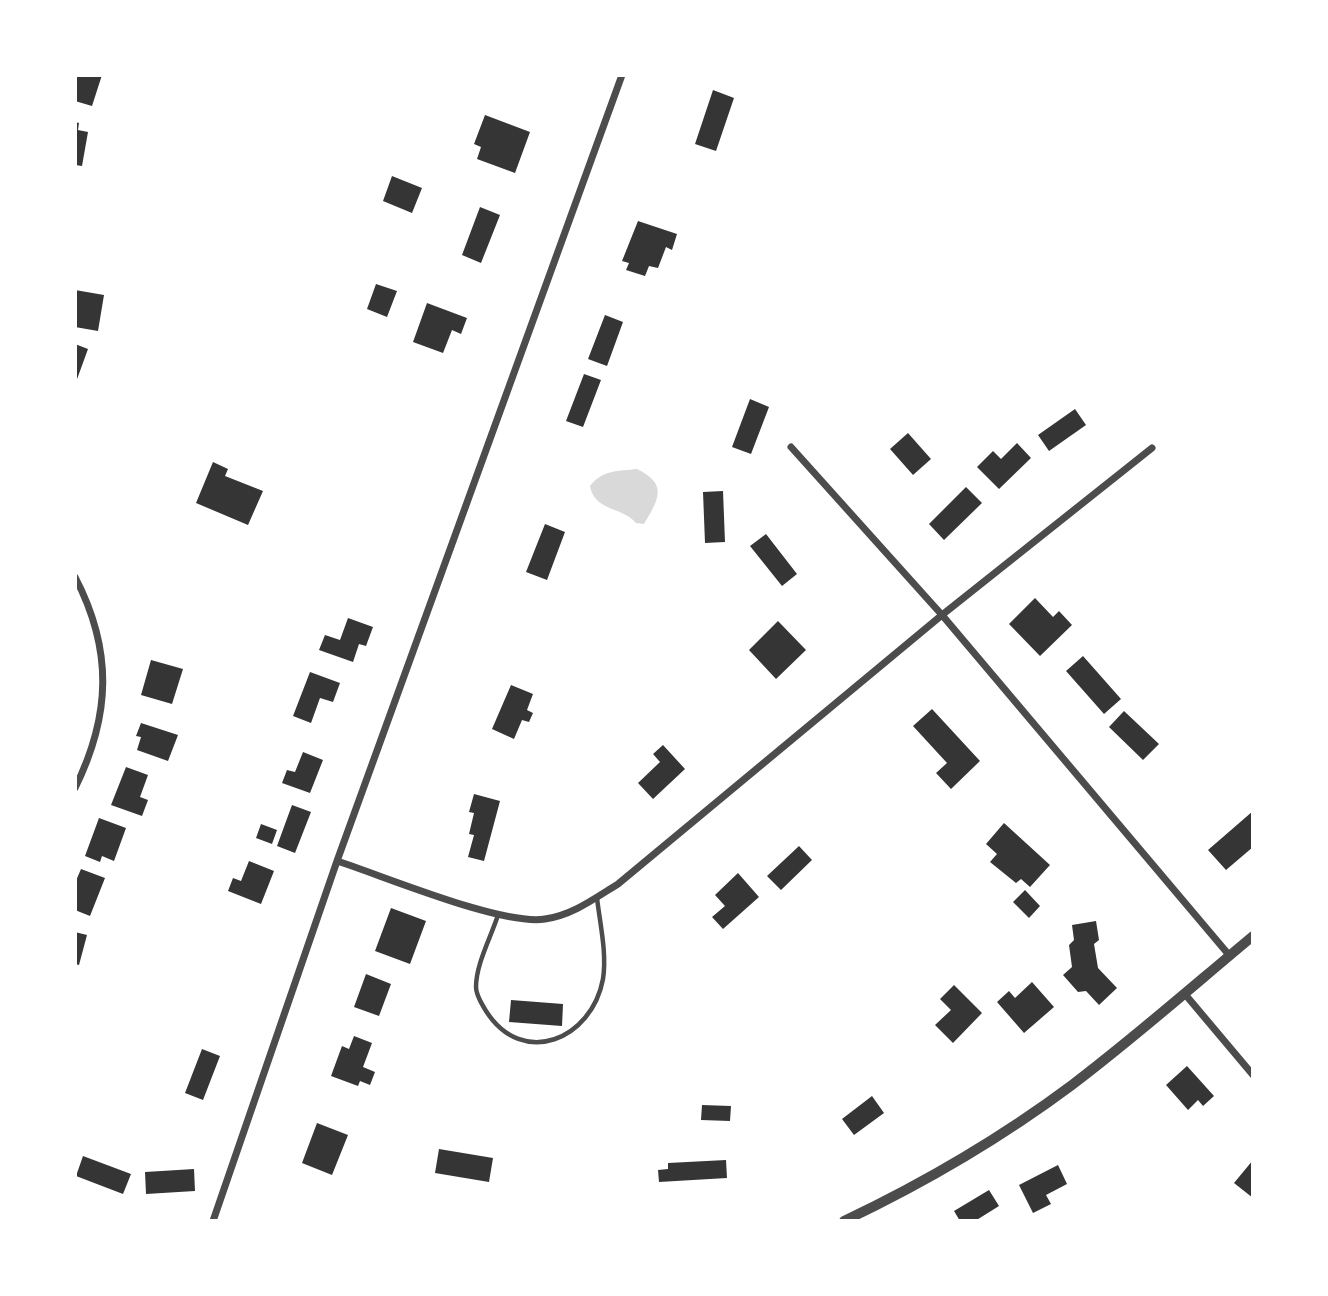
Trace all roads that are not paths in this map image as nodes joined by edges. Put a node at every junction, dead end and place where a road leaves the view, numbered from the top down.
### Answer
1 (622, 75) edge
2 (790, 447) dead end
3 (1152, 448) dead end
4 (75, 577) edge
5 (942, 615) junction
6 (75, 788) edge
7 (337, 861) junction
8 (597, 897) junction
9 (499, 914) junction
10 (1253, 936) edge
11 (1229, 956) junction
12 (1184, 993) junction
13 (1253, 1074) edge
14 (213, 1221) edge
15 (844, 1221) edge

1 - 7 street
2 - 5 street
3 - 5 street
4 - 6 street
5 - 8 street
5 - 11 street
7 - 9 street
7 - 14 street
8 - 9 street
8 - 9 lane
10 - 11 street
11 - 12 street
12 - 13 street
12 - 15 street

